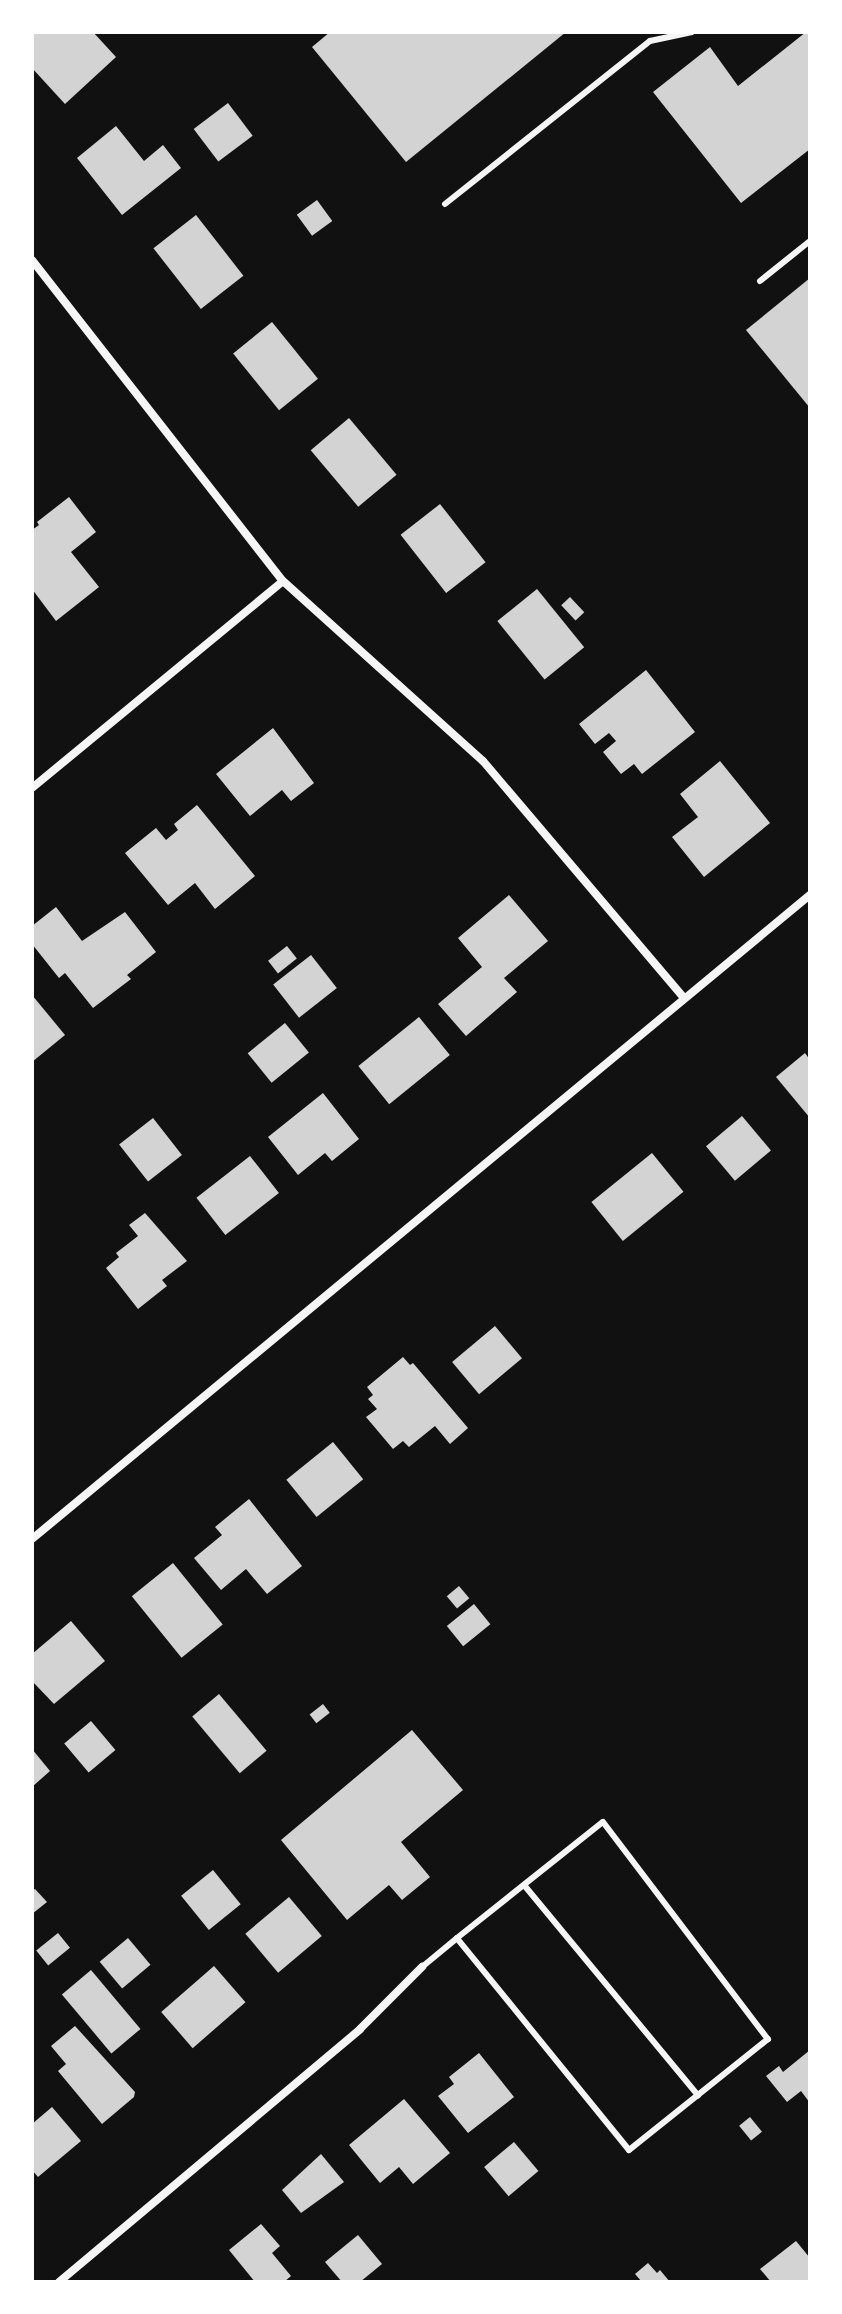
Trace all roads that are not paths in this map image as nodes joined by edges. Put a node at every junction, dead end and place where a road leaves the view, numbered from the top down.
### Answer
1 (692, 32) edge
2 (445, 204) dead end
3 (810, 241) edge
4 (32, 260) edge
5 (760, 281) dead end
6 (283, 581) junction
7 (32, 788) edge
8 (810, 895) edge
9 (684, 998) junction
10 (32, 1539) edge
11 (524, 1885) junction
12 (457, 1938) junction
13 (422, 1967) joint
14 (698, 2095) junction
15 (59, 2282) edge

1 - 2 lane
3 - 5 lane
4 - 6 street
6 - 7 street
6 - 9 street
8 - 9 street
9 - 10 street
11 - 12 lane
11 - 14 lane
11 - 14 lane
12 - 13 lane
12 - 14 lane
13 - 15 street

